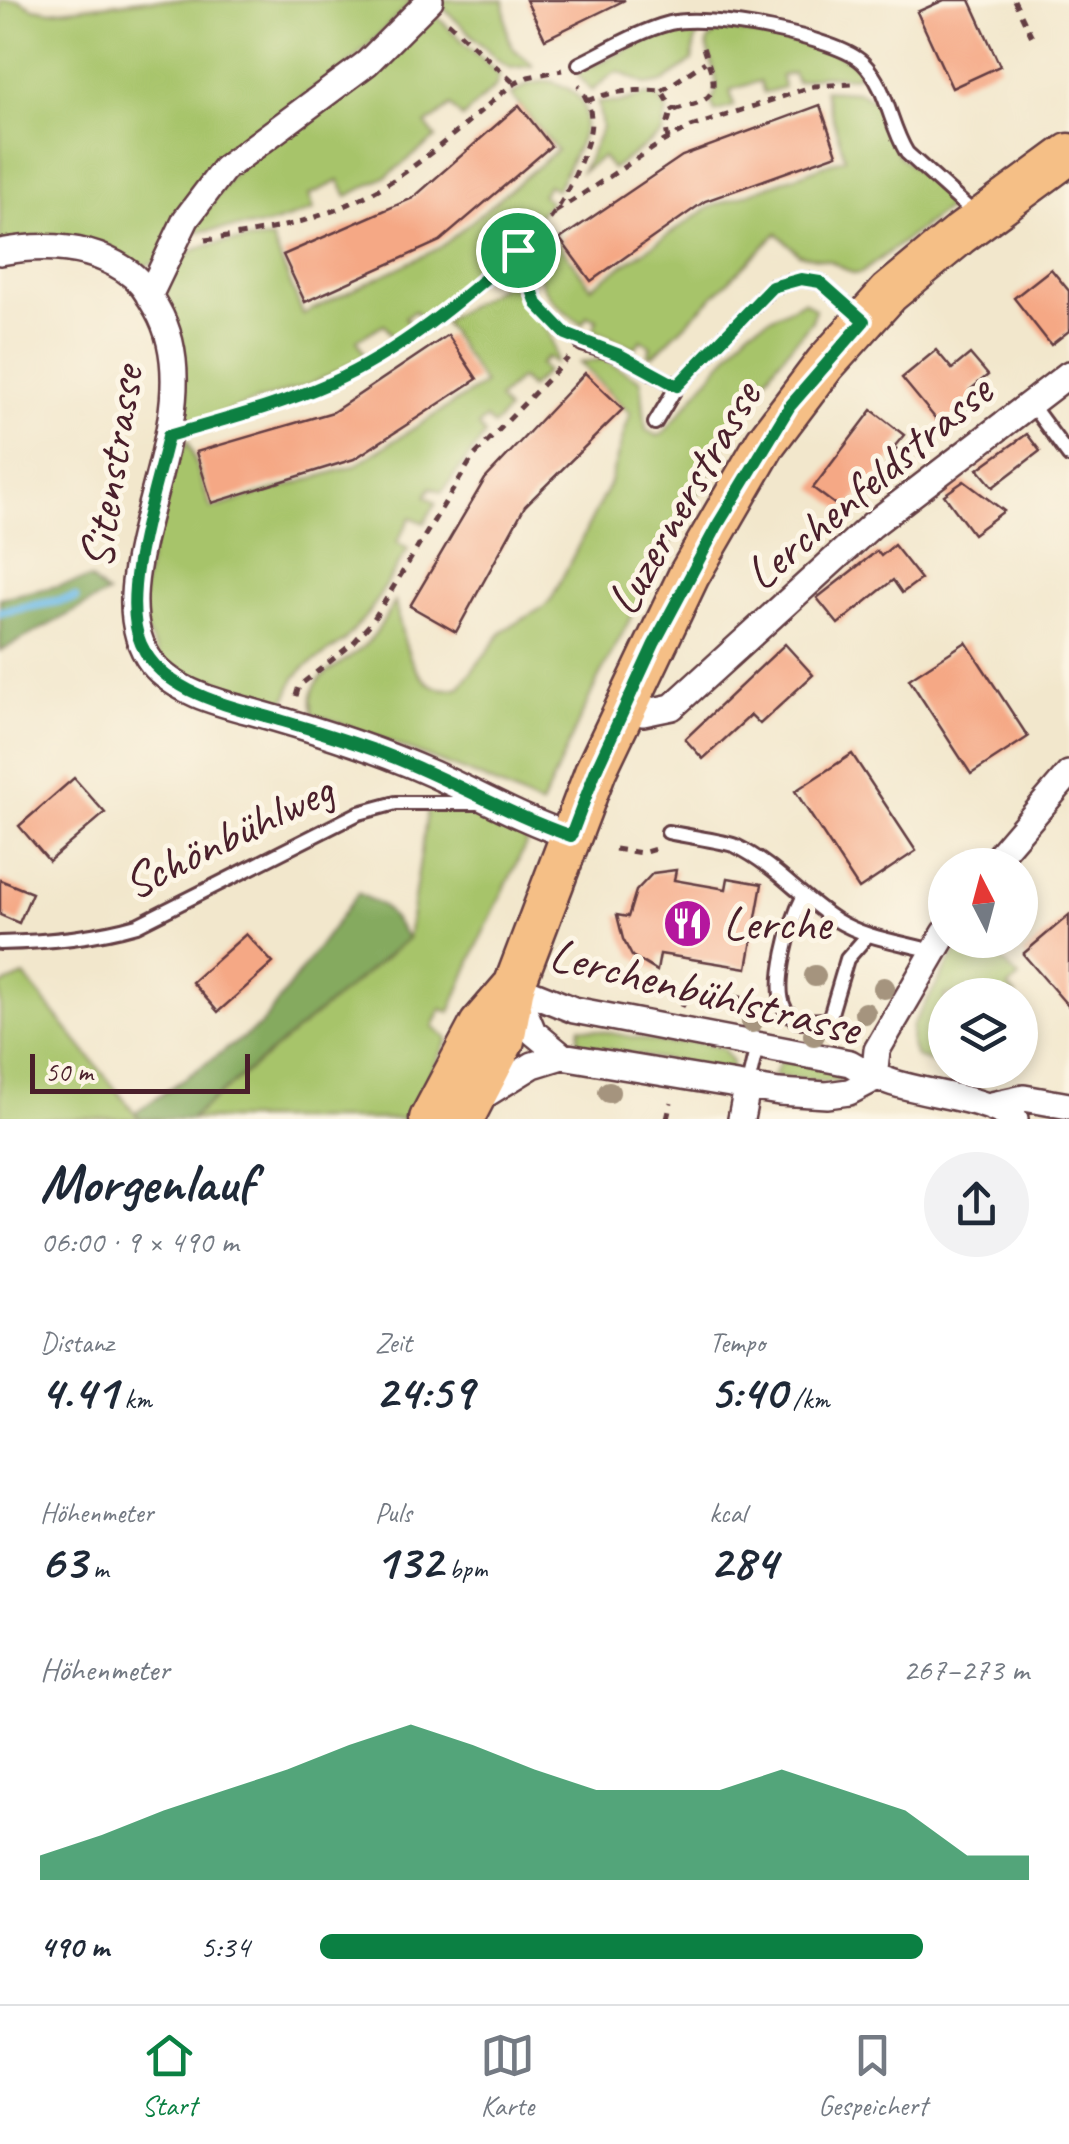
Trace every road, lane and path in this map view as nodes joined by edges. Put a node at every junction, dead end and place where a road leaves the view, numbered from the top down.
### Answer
1 (1014, 0) edge
2 (428, 1) edge
3 (714, 22) junction
4 (1035, 43) dead end
5 (706, 62) junction
6 (579, 64) joint
7 (560, 71) junction
8 (515, 84) junction
9 (880, 88) junction
10 (662, 91) junction
11 (587, 101) junction
12 (674, 110) junction
13 (668, 139) junction
14 (1069, 154) edge
15 (553, 214) junction
16 (980, 219) junction
17 (176, 243) junction
18 (518, 250) junction
19 (0, 252) edge
20 (150, 296) junction
21 (864, 321) junction
22 (582, 344) junction
23 (1069, 374) edge
24 (677, 386) junction
25 (1030, 403) junction
26 (655, 424) dead end
27 (168, 436) junction
28 (1069, 456) edge
29 (625, 708) junction
30 (287, 722) junction
31 (1069, 774) edge
32 (489, 801) junction
33 (668, 832) joint
34 (571, 836) junction
35 (1006, 848) edge
36 (615, 849) dead end
37 (802, 897) junction
38 (868, 935) junction
39 (928, 941) edge
40 (0, 942) edge
41 (930, 958) edge
42 (514, 986) junction
43 (784, 1007) junction
44 (678, 1014) dead end
45 (757, 1046) junction
46 (562, 1056) junction
47 (874, 1079) junction
48 (747, 1088) junction
49 (992, 1105) junction
50 (1069, 1106) edge
51 (469, 1110) edge
52 (430, 1119) edge
53 (741, 1119) edge
54 (1015, 1119) edge

1 - 4 path
2 - 8 path
2 - 17 street
3 - 5 path
3 - 6 lane
3 - 9 lane
5 - 10 path
5 - 12 path
6 - 7 path
7 - 8 path
7 - 11 path
8 - 17 path
9 - 13 path
9 - 16 lane
10 - 11 path
10 - 12 path
11 - 15 path
12 - 13 path
13 - 15 path
14 - 16 main road, Luzernerstrasse
15 - 18 path
16 - 21 main road, Luzernerstrasse
17 - 20 street
18 - 22 path
18 - 27 path
19 - 20 street, Sitenstrasse
20 - 27 street, Sitenstrasse
21 - 24 lane
21 - 29 main road, Luzernerstrasse
22 - 24 lane
22 - 30 path
23 - 25 street, Lerchenfeldstrasse
24 - 26 lane
25 - 28 lane
25 - 29 street, Lerchenfeldstrasse
27 - 30 street, Sitenstrasse
29 - 34 main road, Luzernerstrasse
30 - 32 street, Sitenstrasse
31 - 35 street
32 - 34 street, Sitenstrasse
32 - 40 lane, Schönbühlweg
33 - 36 path
33 - 37 lane
34 - 42 main road, Luzernerstrasse
37 - 38 lane
37 - 43 lane
38 - 39 lane
38 - 43 lane
41 - 47 street
42 - 45 street, Lerchenbühlstrasse
42 - 46 street
42 - 51 main road, Luzernerstrasse
42 - 52 main road, Luzernerstrasse
43 - 44 path
45 - 47 street, Lerchenbühlstrasse
45 - 48 lane
46 - 48 street, Lerchenbühlstrasse
46 - 51 street
47 - 48 street, Lerchenbühlstrasse
47 - 49 street, Lerchenbühlstrasse
48 - 53 street
49 - 50 street, Lerchenbühlstrasse
49 - 54 street, Lerchenbühlstrasse

